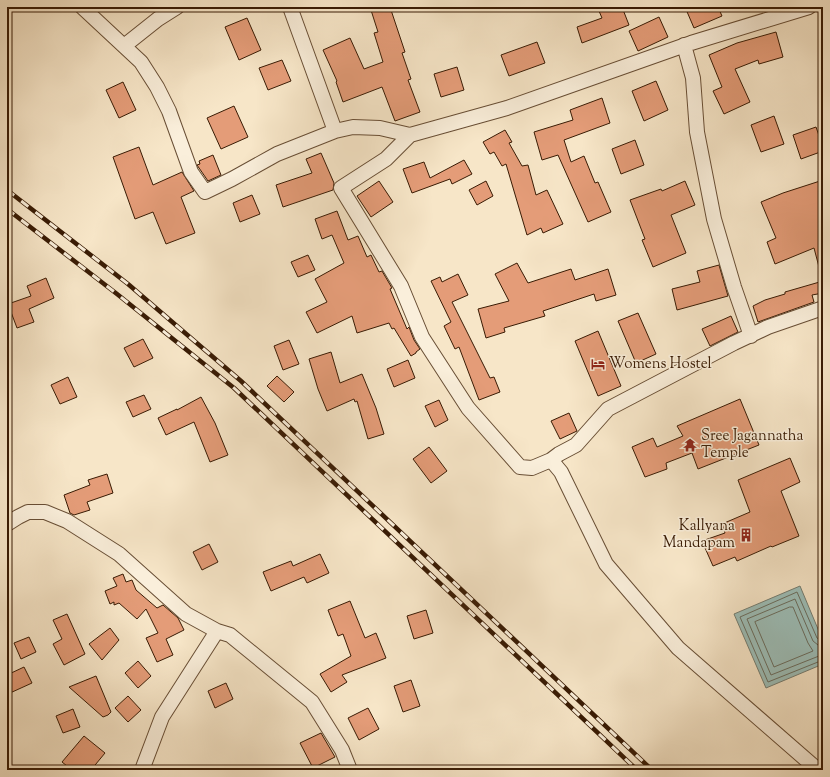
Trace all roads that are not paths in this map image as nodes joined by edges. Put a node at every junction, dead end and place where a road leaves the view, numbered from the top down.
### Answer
1 (82, 7) edge
2 (177, 7) edge
3 (290, 7) edge
4 (809, 7) edge
5 (684, 45) junction
6 (124, 46) junction
7 (335, 131) junction
8 (410, 135) junction
9 (823, 308) edge
10 (751, 336) junction
11 (551, 460) junction
12 (7, 524) edge
13 (218, 631) junction
14 (142, 770) edge
15 (350, 770) edge
16 (818, 770) edge

1 - 6 street
2 - 6 street
3 - 7 street
4 - 5 street
5 - 8 street
5 - 10 street
6 - 7 street
7 - 8 street
8 - 11 street
9 - 10 street
10 - 11 street
11 - 16 street
12 - 13 street
13 - 14 street
13 - 15 street

